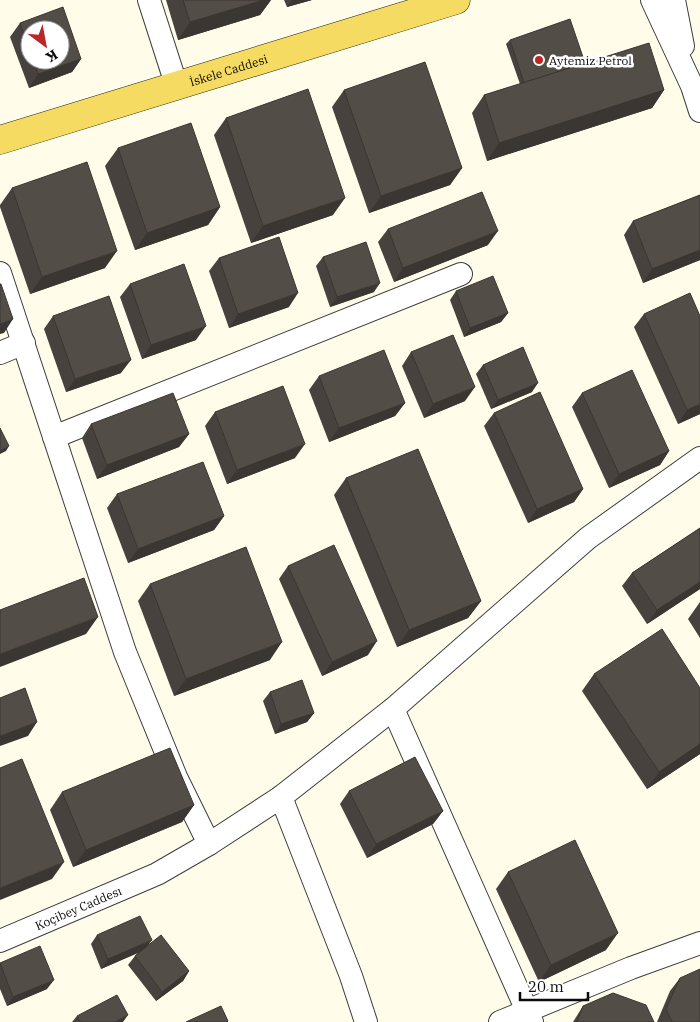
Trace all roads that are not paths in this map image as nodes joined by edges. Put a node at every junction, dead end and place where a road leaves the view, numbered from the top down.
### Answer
1 (149, 0) edge
2 (456, 0) edge
3 (652, 0) edge
4 (674, 0) edge
5 (692, 86) junction
6 (177, 87) junction
7 (700, 111) edge
8 (0, 140) edge
9 (0, 273) edge
10 (461, 274) dead end
11 (24, 343) junction
12 (0, 353) edge
13 (54, 437) junction
14 (700, 458) edge
15 (393, 709) junction
16 (281, 798) junction
17 (209, 844) junction
18 (0, 941) edge
19 (700, 943) edge
20 (530, 1017) edge
21 (366, 1022) edge
22 (500, 1022) edge

1 - 6 street
2 - 6 main road, İskele Caddesi
3 - 5 street
4 - 5 street
5 - 7 street
6 - 8 main road, İskele Caddesi
9 - 11 street
10 - 13 street
11 - 12 street
11 - 13 street
13 - 17 street
14 - 15 street, Koçibey Caddesı
15 - 16 street, Koçibey Caddesı
15 - 20 street
16 - 17 street, Koçibey Caddesı
16 - 21 street
17 - 18 street, Koçibey Caddesı
19 - 20 street
20 - 22 street

